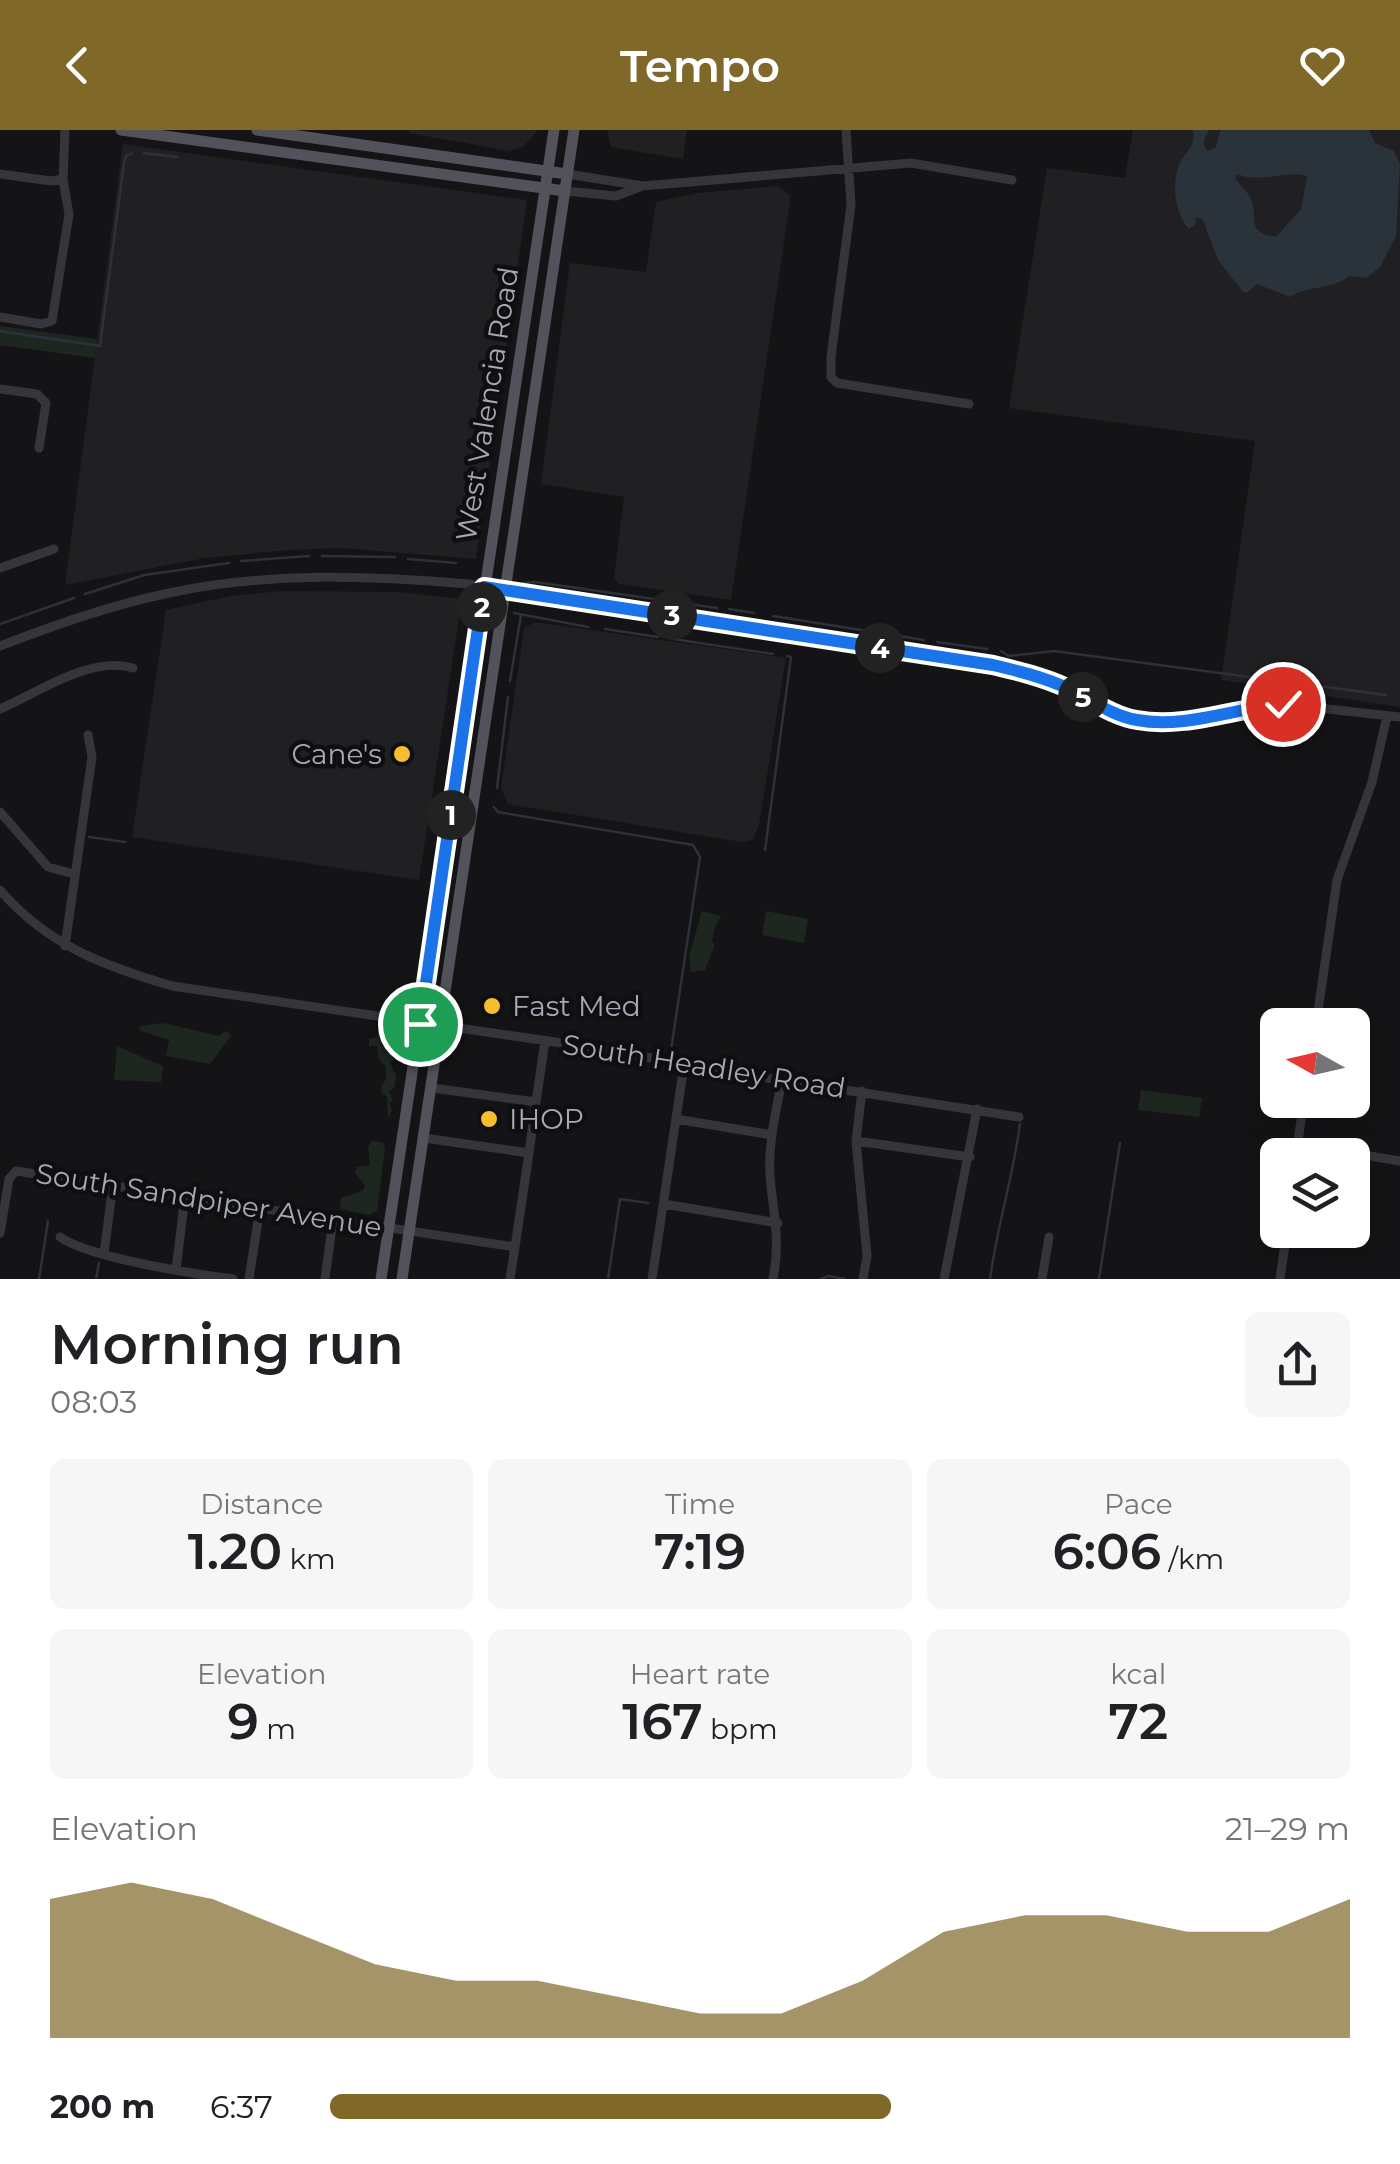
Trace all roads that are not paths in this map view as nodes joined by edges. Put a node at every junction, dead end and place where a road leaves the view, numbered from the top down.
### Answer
1 (66, 130) edge
2 (121, 130) edge
3 (258, 130) edge
4 (554, 130) edge
5 (574, 130) edge
6 (846, 130) edge
7 (848, 167) junction
8 (548, 171) junction
9 (0, 174) edge
10 (568, 174) junction
11 (63, 179) junction
12 (1012, 180) dead end
13 (642, 186) junction
14 (545, 188) junction
15 (565, 191) junction
16 (0, 317) edge
17 (0, 388) edge
18 (514, 394) junction
19 (533, 398) junction
20 (969, 404) dead end
21 (39, 448) dead end
22 (54, 549) dead end
23 (0, 568) edge
24 (484, 587) junction
25 (504, 590) junction
26 (0, 646) edge
27 (133, 668) dead end
28 (0, 709) edge
29 (1387, 716) junction
30 (1400, 717) edge
31 (88, 735) dead end
32 (455, 784) junction
33 (476, 788) junction
34 (0, 812) edge
35 (74, 874) junction
36 (0, 890) edge
37 (64, 946) junction
38 (1318, 1008) edge
39 (420, 1024) junction
40 (442, 1027) junction
41 (545, 1040) junction
42 (684, 1066) junction
43 (782, 1080) junction
44 (432, 1088) junction
45 (862, 1091) junction
46 (536, 1102) junction
47 (978, 1109) junction
48 (1019, 1117) dead end
49 (676, 1119) junction
50 (772, 1135) junction
51 (424, 1138) junction
52 (856, 1141) junction
53 (529, 1153) junction
54 (970, 1157) junction
55 (1370, 1158) edge
56 (1400, 1161) edge
57 (112, 1185) junction
58 (185, 1196) junction
59 (664, 1204) junction
60 (260, 1208) junction
61 (1, 1216) edge
62 (334, 1220) junction
63 (778, 1223) junction
64 (389, 1227) junction
65 (409, 1232) junction
66 (0, 1233) edge
67 (60, 1237) dead end
68 (1049, 1237) dead end
69 (515, 1247) junction
70 (1284, 1248) edge
71 (104, 1253) junction
72 (176, 1270) junction
73 (233, 1279) edge
74 (249, 1279) edge
75 (325, 1279) edge
76 (381, 1279) edge
77 (402, 1279) edge
78 (510, 1279) edge
79 (652, 1279) edge
80 (774, 1279) edge
81 (864, 1279) edge
82 (944, 1279) edge
83 (1042, 1279) edge
84 (1280, 1279) edge

1 - 11 street
2 - 14 main road
3 - 8 main road
4 - 8 main road, West Valencia Road
5 - 10 main road, West Valencia Road
6 - 7 street
7 - 12 street
7 - 13 street
7 - 20 street
8 - 10 main road
8 - 14 main road, West Valencia Road
9 - 11 street
10 - 13 street
10 - 15 main road, West Valencia Road
11 - 16 street
13 - 15 street
14 - 15 main road
14 - 18 main road, West Valencia Road
15 - 19 main road, West Valencia Road
17 - 21 street
18 - 19 main road
18 - 24 main road, West Valencia Road
19 - 25 main road, West Valencia Road
22 - 23 street
24 - 25 street
24 - 26 street
24 - 32 main road, West Valencia Road
25 - 29 street
25 - 33 main road, West Valencia Road
27 - 28 street
29 - 30 street
29 - 38 street
31 - 35 street
32 - 33 main road
32 - 39 main road, West Valencia Road
33 - 40 main road, West Valencia Road
34 - 35 street
35 - 37 street
36 - 37 street, South Headley Road
37 - 39 street, South Headley Road
39 - 40 street, South Headley Road
39 - 64 main road, West Valencia Road
40 - 41 street, South Headley Road
40 - 44 main road, West Valencia Road
41 - 42 street, South Headley Road
41 - 46 street
42 - 43 street, South Headley Road
42 - 49 street
43 - 45 street, South Headley Road
43 - 50 street
44 - 46 street
44 - 51 main road, West Valencia Road
45 - 47 street, South Headley Road
45 - 52 street
46 - 53 street
47 - 48 street, South Headley Road
47 - 54 street
49 - 50 street
49 - 59 street
50 - 63 street
51 - 53 street
51 - 65 main road, West Valencia Road
52 - 54 street
52 - 81 street
53 - 69 street
54 - 82 street
55 - 56 street
57 - 58 street, South Sandpiper Avenue
57 - 61 street, South Sandpiper Avenue
57 - 71 street
58 - 60 street, South Sandpiper Avenue
58 - 72 street
59 - 63 street
59 - 79 street
60 - 62 street, South Sandpiper Avenue
60 - 74 street
61 - 66 street
62 - 64 street, South Sandpiper Avenue
62 - 75 street
63 - 80 street
64 - 65 street, South Sandpiper Avenue
64 - 76 main road, West Valencia Road
65 - 69 street, South Sandpiper Avenue
65 - 77 main road, West Valencia Road
67 - 71 street
68 - 83 street
69 - 78 street
70 - 84 street
71 - 72 street
72 - 73 street

